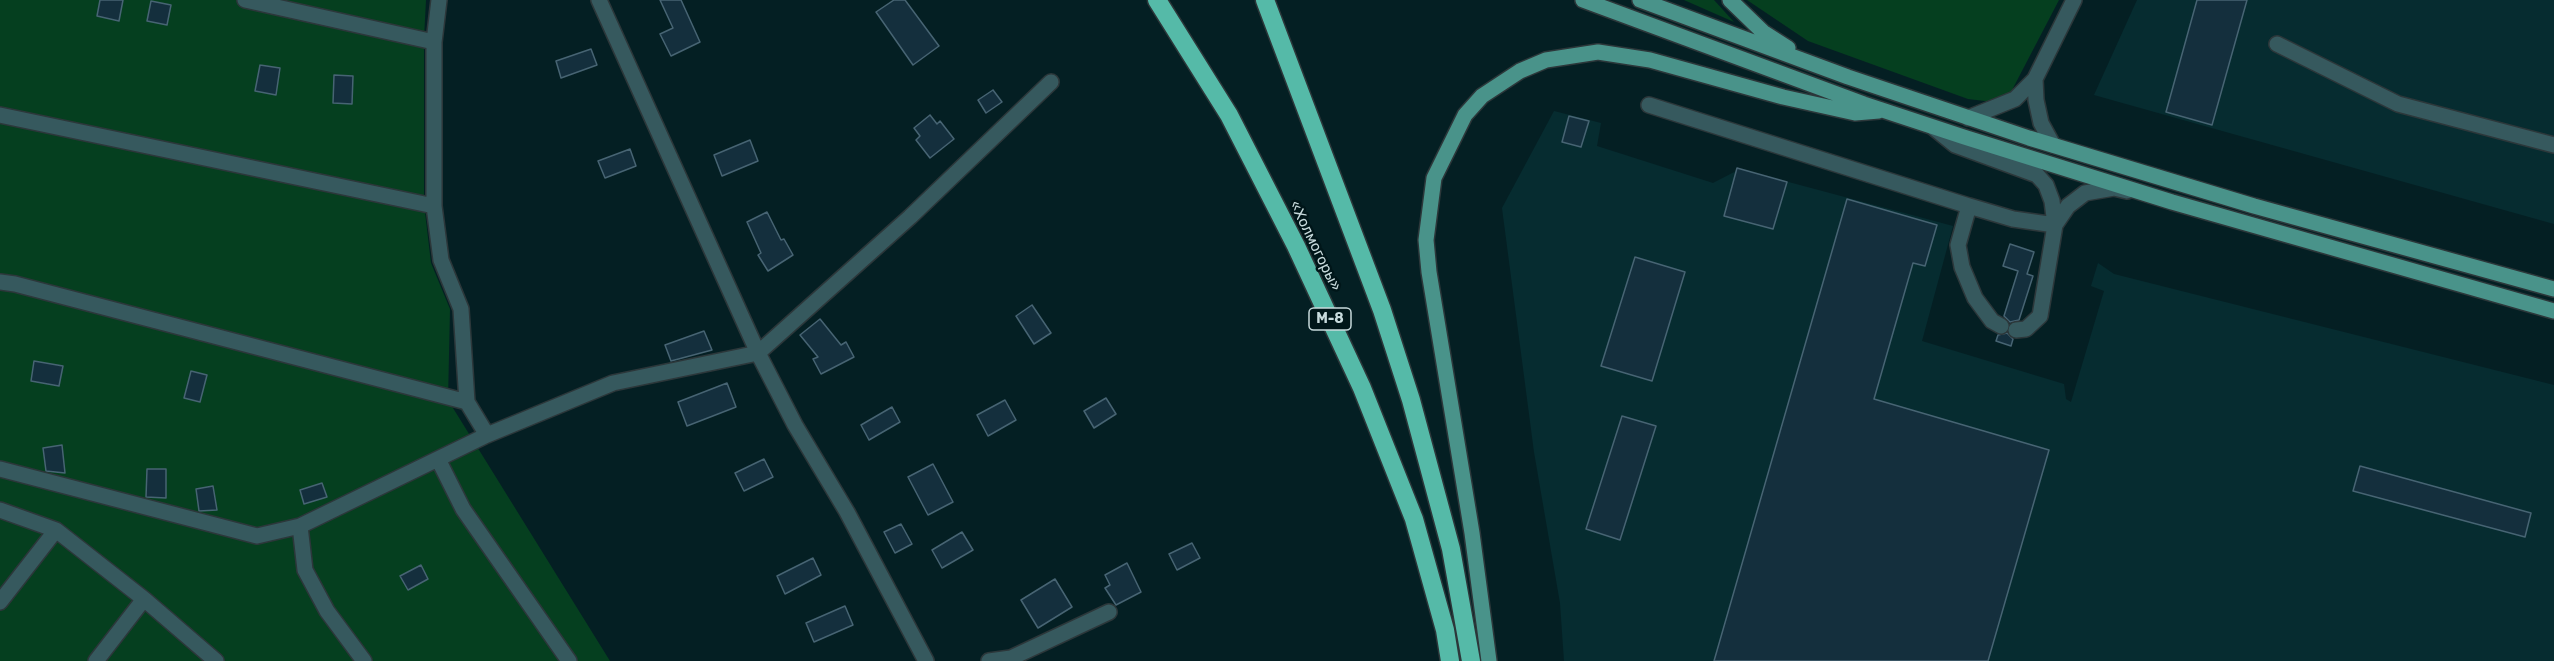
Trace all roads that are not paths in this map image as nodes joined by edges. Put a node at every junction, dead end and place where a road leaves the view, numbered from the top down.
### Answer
1 (245, 0) edge
2 (439, 0) edge
3 (599, 0) edge
4 (1157, 0) edge
5 (1265, 0) edge
6 (1582, 0) edge
7 (1640, 0) edge
8 (1730, 0) edge
9 (2074, 0) edge
10 (434, 42) junction
11 (2277, 44) dead end
12 (1810, 63) junction
13 (2035, 78) junction
14 (1051, 82) dead end
15 (1648, 105) dead end
16 (1886, 111) junction
17 (0, 115) edge
18 (1968, 118) junction
19 (1930, 125) junction
20 (2554, 145) edge
21 (2053, 146) junction
22 (2154, 196) junction
23 (434, 206) junction
24 (1969, 206) junction
25 (2055, 225) junction
26 (0, 282) edge
27 (2554, 290) edge
28 (2554, 311) edge
29 (2001, 326) dead end
30 (2016, 330) dead end
31 (758, 353) junction
32 (467, 402) junction
33 (486, 435) junction
34 (439, 460) junction
35 (1, 473) edge
36 (0, 510) edge
37 (300, 526) junction
38 (56, 530) junction
39 (144, 599) junction
40 (0, 602) edge
41 (1109, 612) dead end
42 (96, 661) edge
43 (216, 661) edge
44 (364, 661) edge
45 (569, 661) edge
46 (926, 661) edge
47 (989, 661) edge
48 (1450, 661) edge
49 (1471, 661) edge
50 (1489, 661) edge

1 - 10 street
2 - 10 street
3 - 31 street
4 - 48 highway, «Холмогоры» / М-8
5 - 49 highway
6 - 16 main road
7 - 12 main road
8 - 12 main road
9 - 13 street
10 - 23 street
11 - 20 street
12 - 18 main road
13 - 18 street
13 - 21 street
14 - 31 street
15 - 24 street
16 - 19 main road
16 - 50 main road
17 - 23 street
18 - 21 main road
19 - 22 main road
19 - 25 street
21 - 27 main road
22 - 25 street
22 - 28 main road
23 - 32 street
24 - 25 street
24 - 29 street
25 - 30 street
26 - 32 street
31 - 33 street
31 - 46 street
32 - 33 street
33 - 34 street
34 - 37 street
34 - 45 street
35 - 37 street
36 - 38 street
37 - 44 street
38 - 39 street
38 - 40 street
39 - 42 street
39 - 43 street
41 - 47 street

